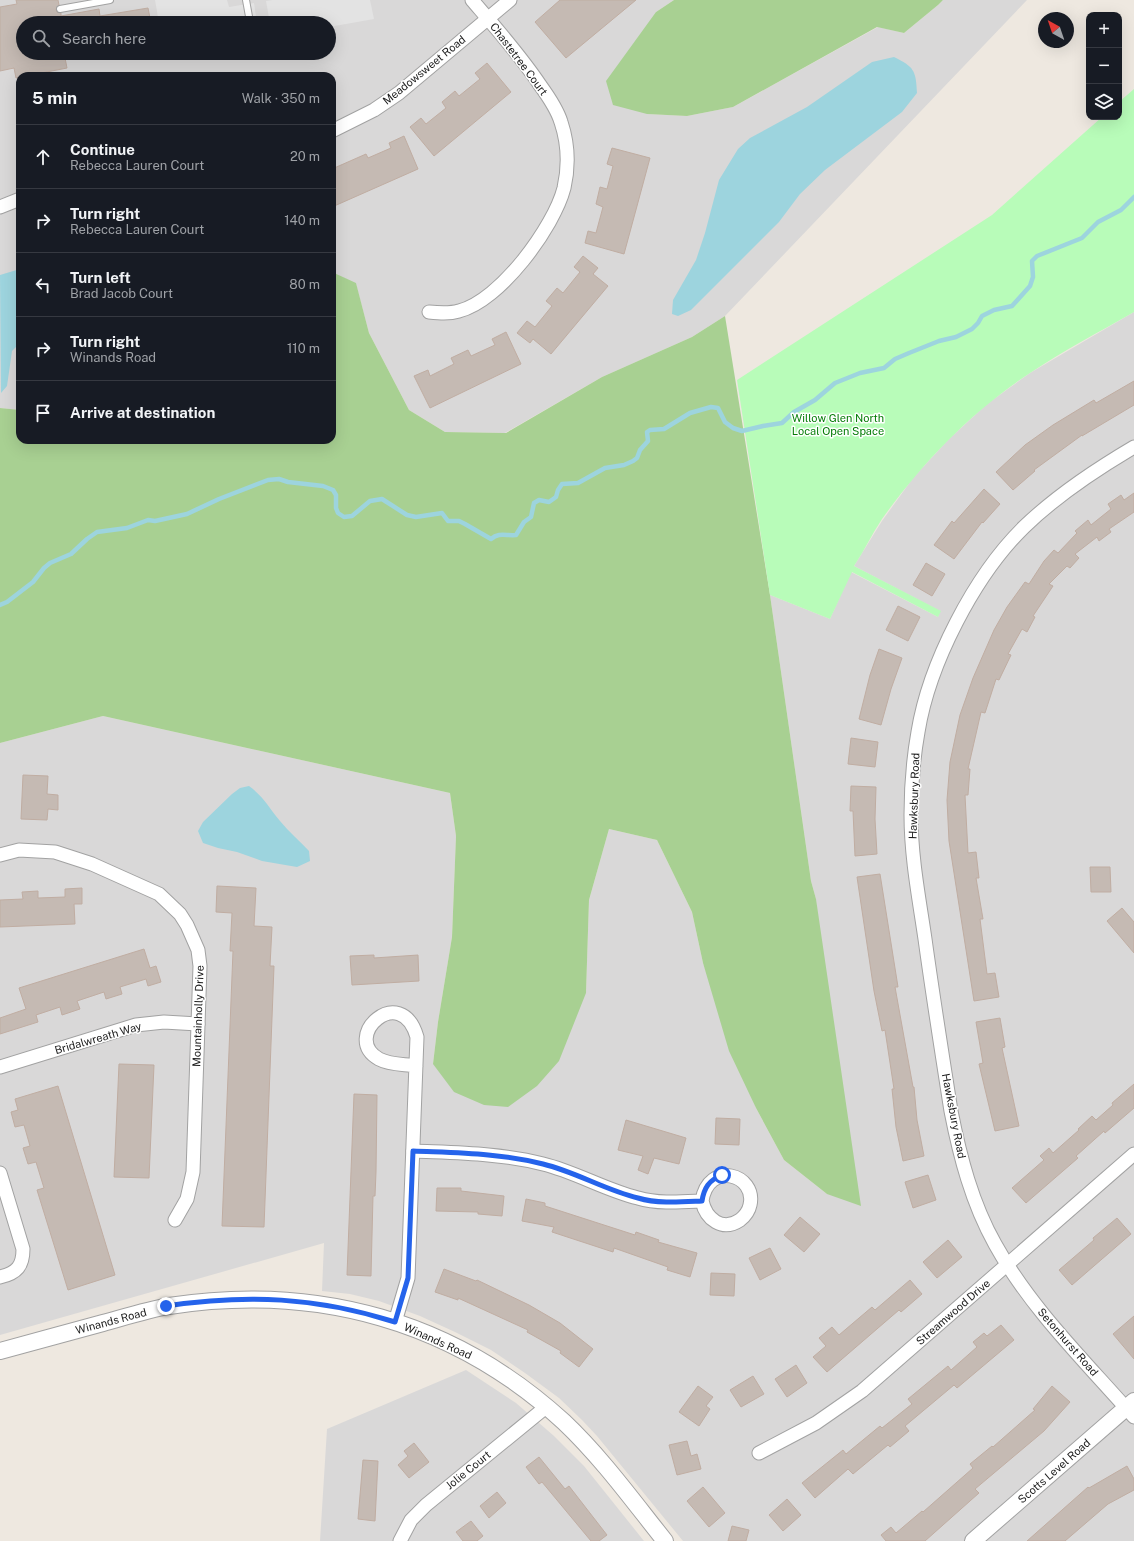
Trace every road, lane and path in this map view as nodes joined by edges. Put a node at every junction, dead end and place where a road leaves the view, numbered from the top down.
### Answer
1 (110, 0) edge
2 (246, 0) edge
3 (472, 0) edge
4 (510, 0) edge
5 (60, 9) dead end
6 (249, 16) edge
7 (488, 19) junction
8 (336, 129) edge
9 (16, 201) edge
10 (0, 207) edge
11 (429, 312) dead end
12 (1134, 447) edge
13 (0, 855) edge
14 (198, 1024) junction
15 (416, 1066) junction
16 (0, 1067) edge
17 (413, 1151) junction
18 (1134, 1154) edge
19 (0, 1173) edge
20 (702, 1201) dead end
21 (175, 1220) dead end
22 (1007, 1264) junction
23 (0, 1277) edge
24 (395, 1322) junction
25 (0, 1351) edge
26 (546, 1407) junction
27 (1131, 1408) edge
28 (759, 1453) dead end
29 (400, 1541) edge
30 (665, 1541) edge
31 (973, 1541) edge

1 - 5 lane
2 - 6 lane
3 - 7 street, Chastetree Court
4 - 7 street, Meadowsweet Road
7 - 8 street, Meadowsweet Road
7 - 11 street, Chastetree Court
9 - 10 street
12 - 22 street, Hawksbury Road
13 - 14 street, Mountainholly Drive
14 - 16 street, Bridalwreath Way
14 - 21 street, Mountainholly Drive
15 - 15 street
15 - 17 street
17 - 20 street
17 - 24 street
18 - 22 street, Streamwood Drive
19 - 23 street
22 - 27 street, Setonhurst Road
22 - 28 street, Streamwood Drive
24 - 25 street, Winands Road
24 - 26 street, Winands Road
26 - 29 street, Jolie Court
26 - 30 street, Winands Road
27 - 31 street, Scotts Level Road

